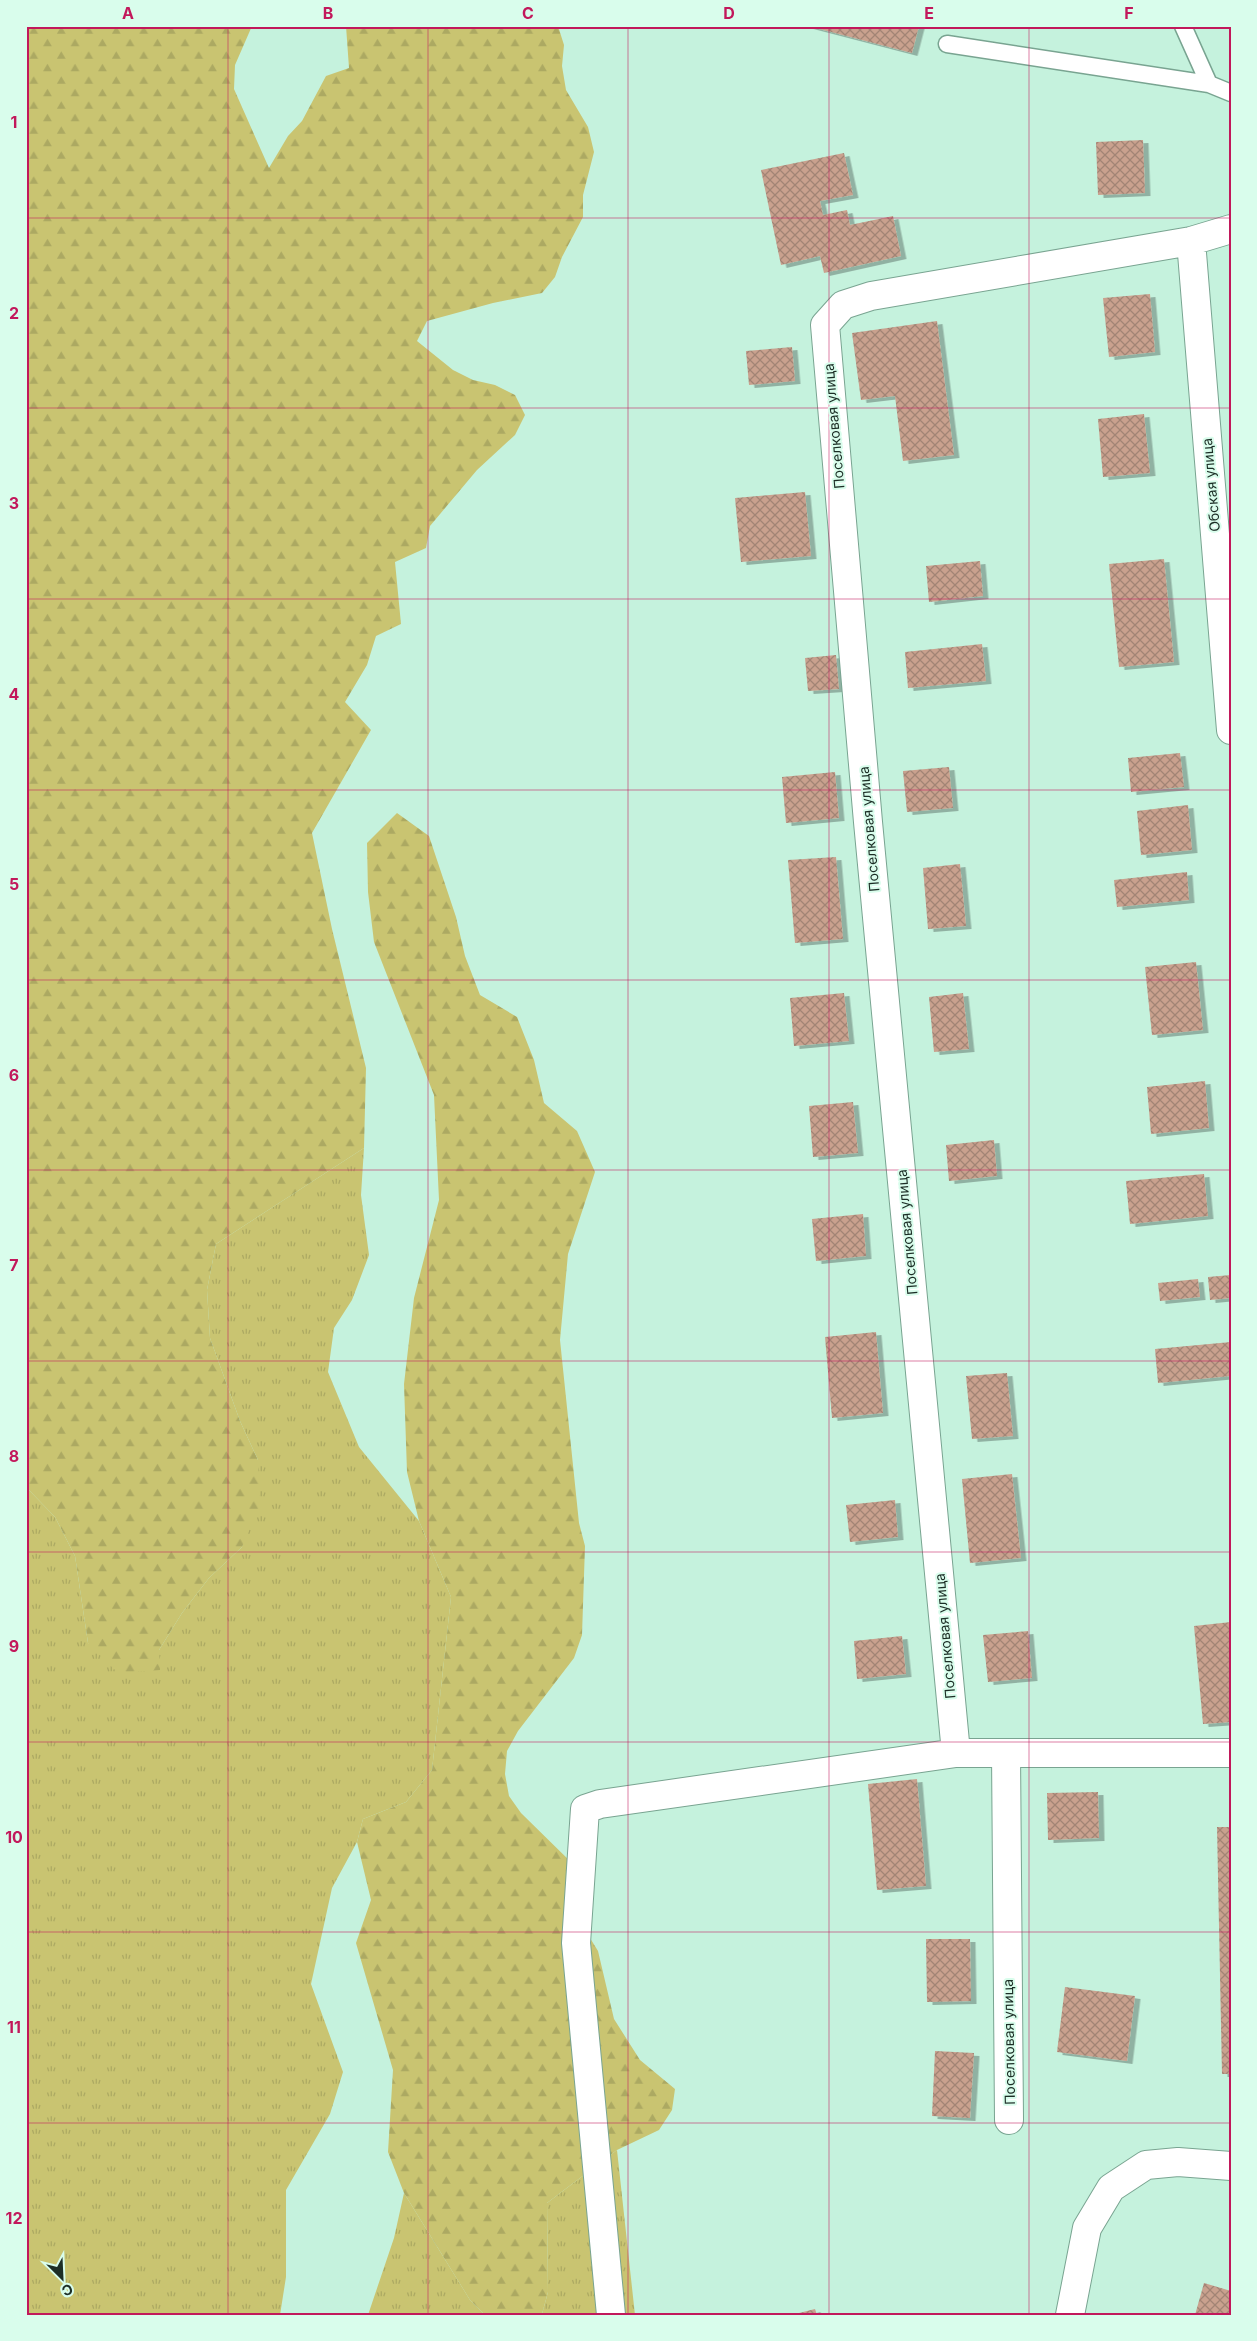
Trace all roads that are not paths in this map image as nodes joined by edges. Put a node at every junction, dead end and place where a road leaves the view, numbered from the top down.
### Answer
1 (1183, 26) edge
2 (947, 44) dead end
3 (1209, 84) junction
4 (1231, 93) edge
5 (1231, 229) edge
6 (1191, 241) junction
7 (1231, 730) edge
8 (1006, 1753) junction
9 (1231, 1753) edge
10 (956, 1754) junction
11 (1009, 2120) dead end
12 (1231, 2166) edge
13 (611, 2315) edge
14 (1070, 2315) edge

1 - 3 lane
2 - 3 lane
3 - 4 lane
5 - 6 street, Поселковая улица
6 - 7 street, Обская улица
6 - 10 street, Поселковая улица
8 - 9 street
8 - 10 street
8 - 11 street, Поселковая улица
10 - 13 street
12 - 14 street

